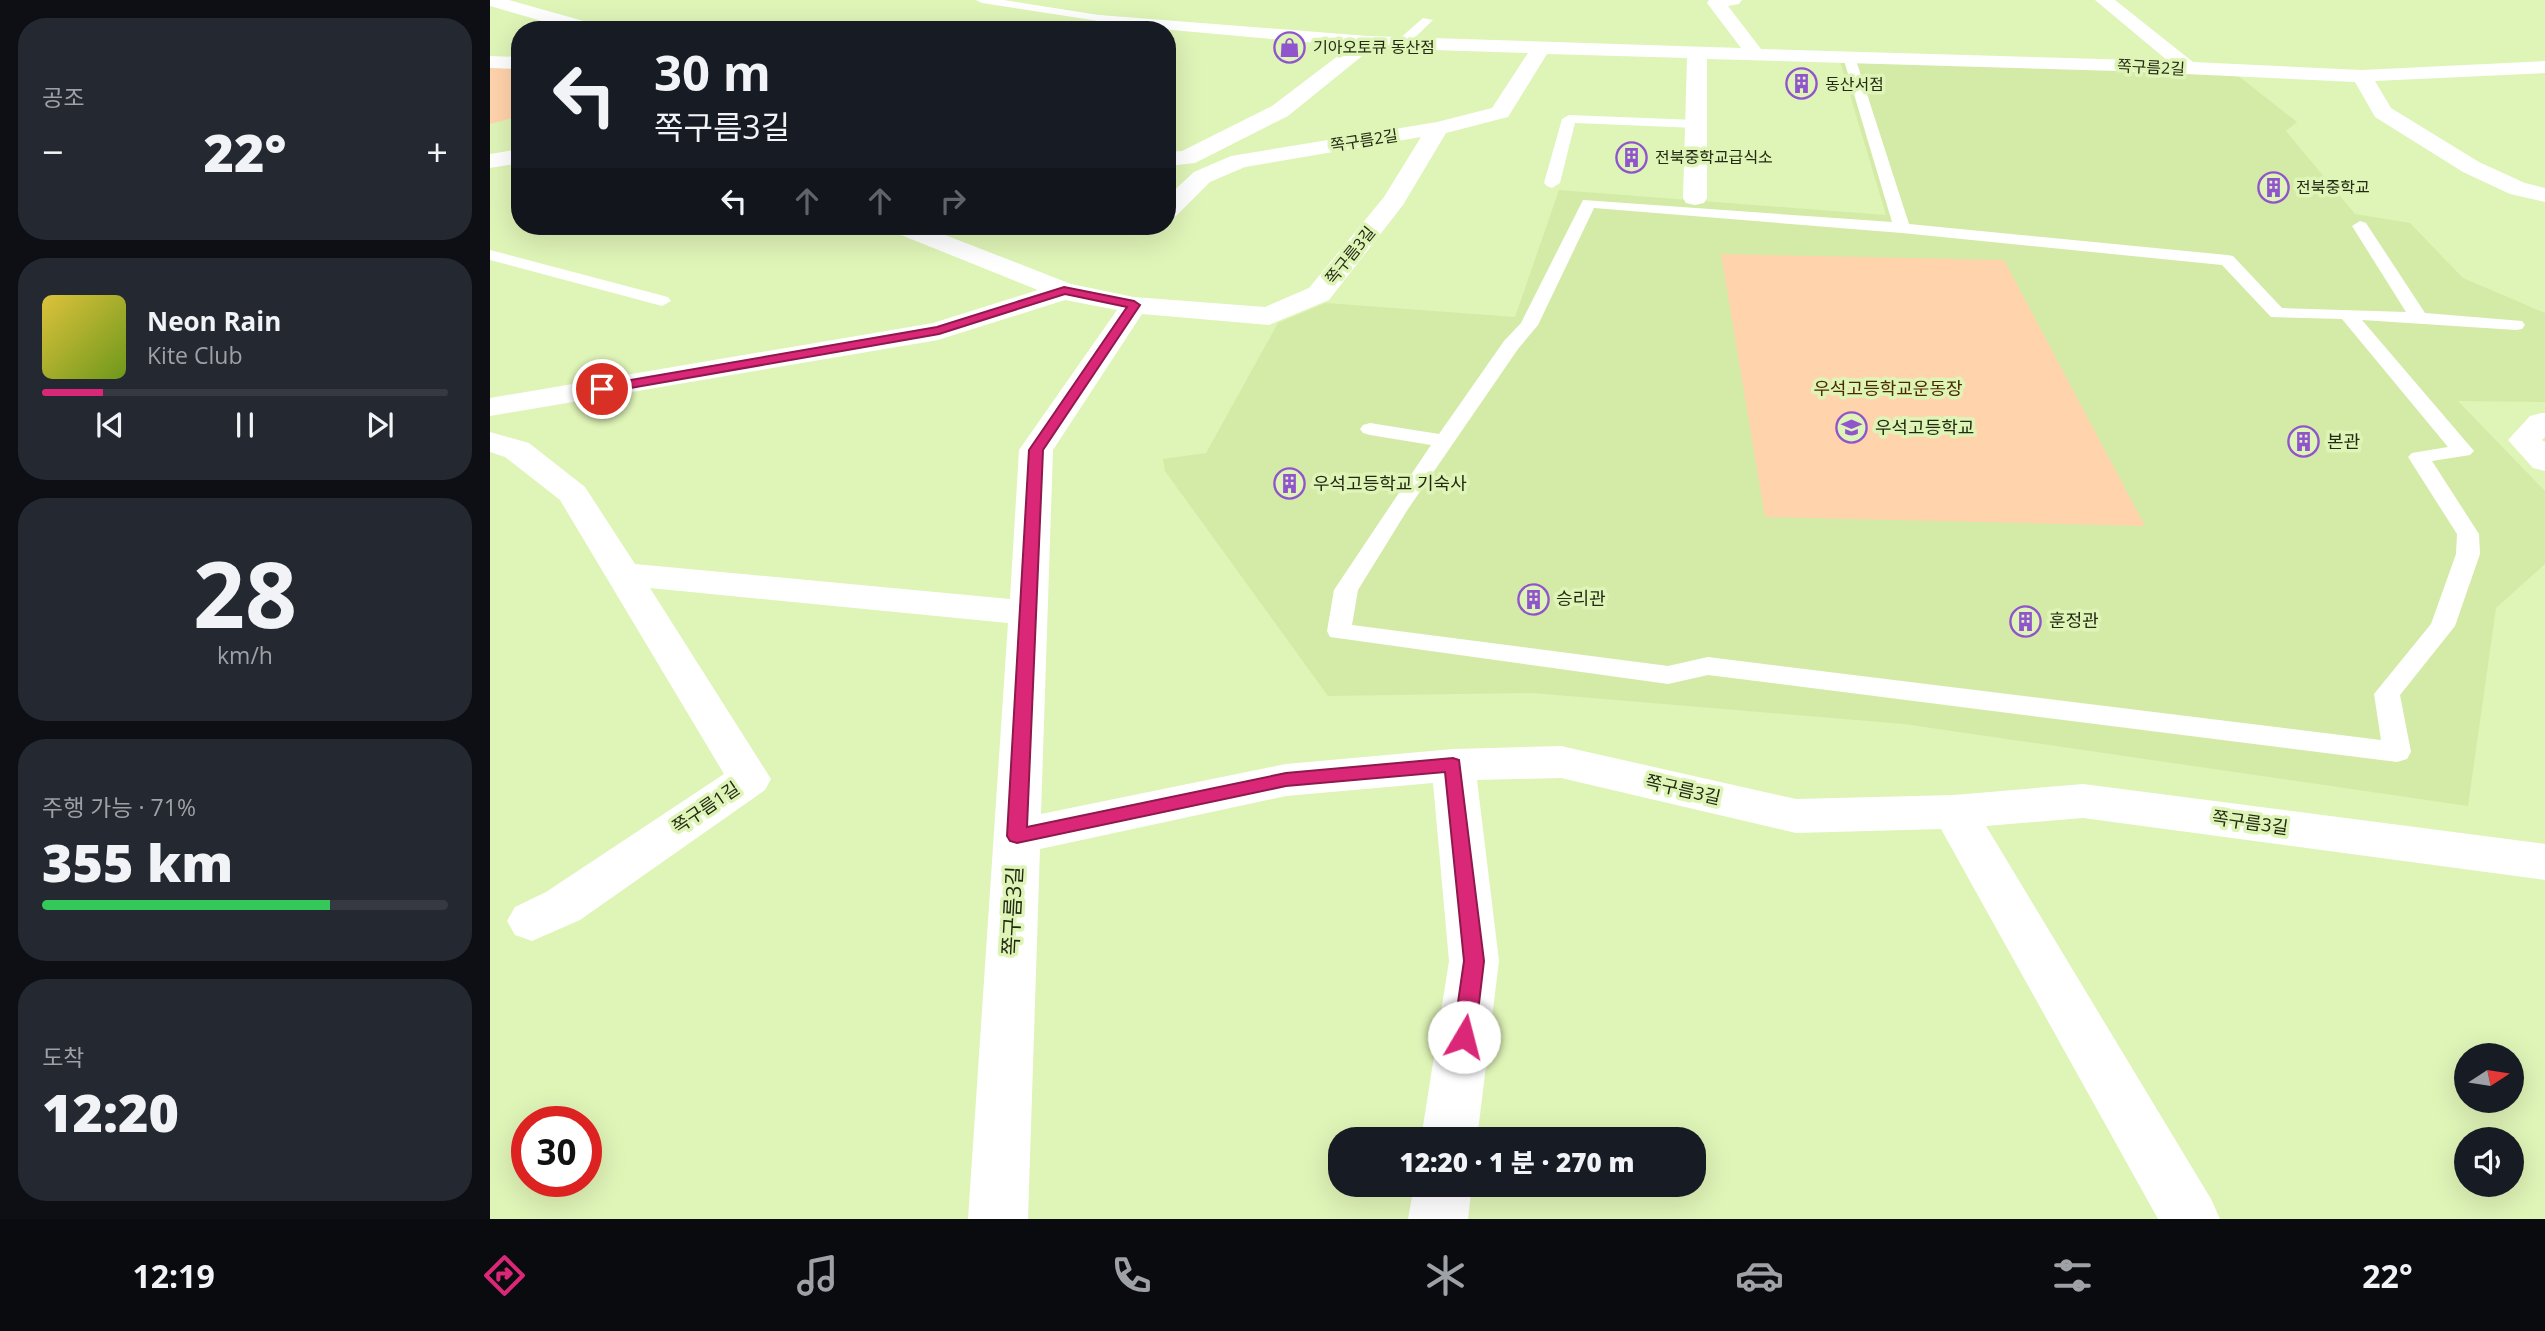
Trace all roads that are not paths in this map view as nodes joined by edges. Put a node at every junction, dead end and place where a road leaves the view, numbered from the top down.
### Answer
1 (490, 0) edge
2 (982, 0) edge
3 (1733, 0) edge
4 (2104, 0) edge
5 (1144, 4) dead end
6 (1104, 19) junction
7 (1427, 19) dead end
8 (562, 21) edge
9 (1099, 21) edge
10 (1128, 21) edge
11 (1176, 25) edge
12 (1368, 41) junction
13 (1402, 43) junction
14 (1541, 48) junction
15 (1697, 53) junction
16 (1756, 55) junction
17 (1849, 57) junction
18 (490, 62) edge
19 (511, 63) edge
20 (2545, 67) edge
21 (2188, 68) junction
22 (2362, 76) junction
23 (1696, 124) junction
24 (1438, 128) junction
25 (511, 158) edge
26 (1176, 159) edge
27 (490, 161) edge
28 (1552, 183) dead end
29 (2545, 195) edge
30 (1695, 198) dead end
31 (1176, 202) edge
32 (2360, 226) dead end
33 (1902, 228) junction
34 (923, 235) edge
35 (490, 255) edge
36 (1064, 291) junction
37 (662, 301) dead end
38 (1134, 305) junction
39 (2346, 313) junction
40 (2419, 317) junction
41 (2516, 325) dead end
42 (490, 407) edge
43 (2545, 424) edge
44 (1370, 429) dead end
45 (1445, 440) junction
46 (490, 442) edge
47 (2545, 461) edge
48 (622, 574) junction
49 (1028, 613) junction
50 (1453, 765) junction
51 (1954, 812) junction
52 (1017, 836) junction
53 (2545, 862) edge
54 (531, 921) dead end
55 (1451, 1127) edge
56 (1441, 1197) edge
57 (998, 1219) edge
58 (1438, 1219) edge
59 (2190, 1219) edge

1 - 8 street
2 - 6 lane
3 - 16 street
4 - 21 street
5 - 6 street
6 - 9 street
6 - 10 street, 쪽구름2길
7 - 13 lane
11 - 12 street, 쪽구름2길
12 - 13 street, 쪽구름2길
12 - 26 street
13 - 14 street, 쪽구름2길
14 - 15 street, 쪽구름2길
14 - 24 street, 쪽구름2길
15 - 16 street, 쪽구름2길
15 - 23 street
16 - 17 street, 쪽구름2길
17 - 21 street, 쪽구름2길
17 - 33 lane
18 - 19 street
20 - 22 street, 쪽구름2길
21 - 22 street, 쪽구름2길
22 - 29 street
23 - 28 lane
23 - 30 street
24 - 31 street, 쪽구름2길
24 - 38 street, 쪽구름3길
25 - 27 street
32 - 40 lane
33 - 39 lane
33 - 45 lane
34 - 36 street
35 - 37 lane
36 - 38 street
36 - 42 street
38 - 49 street
39 - 40 lane
39 - 45 lane
40 - 41 lane
43 - 47 street
44 - 45 lane
46 - 48 street, 쪽구름1길
48 - 49 street
48 - 54 street, 쪽구름1길
49 - 52 street
50 - 51 street, 쪽구름3길
50 - 52 street, 쪽구름3길
50 - 55 street
51 - 53 street, 쪽구름3길
51 - 59 street
52 - 57 street, 쪽구름3길
56 - 58 street

